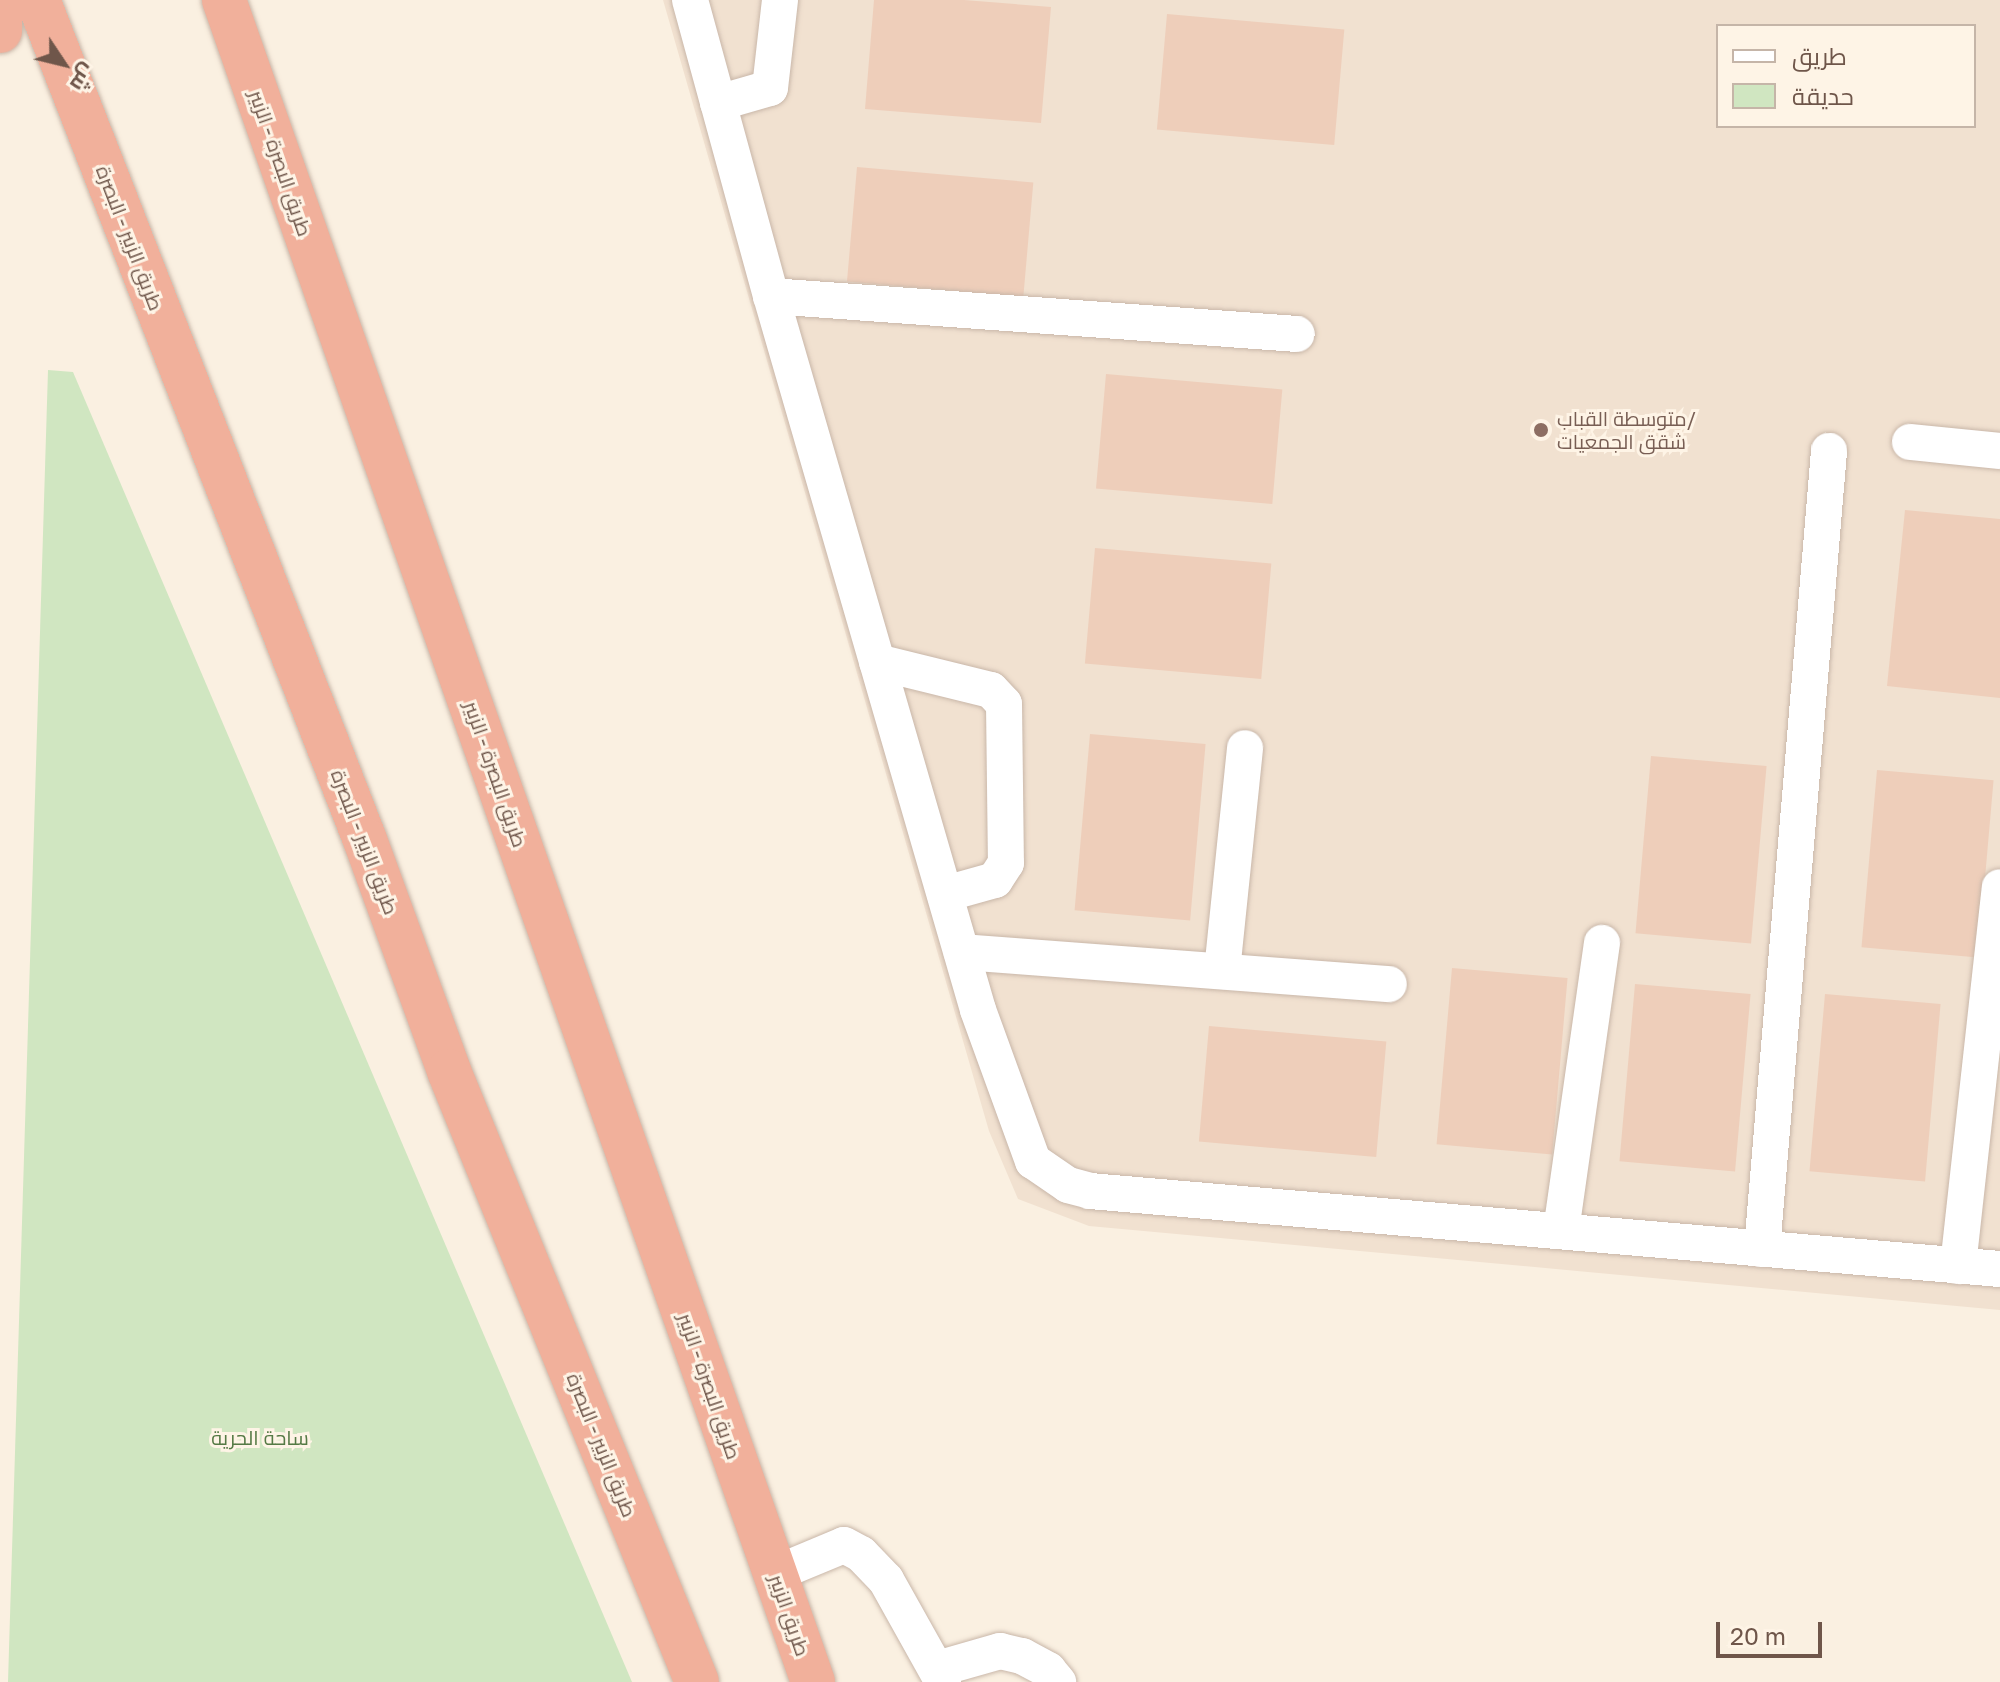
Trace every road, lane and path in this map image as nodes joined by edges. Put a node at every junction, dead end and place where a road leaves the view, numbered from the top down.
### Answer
1 (1, 0) edge
2 (38, 0) edge
3 (224, 0) edge
4 (690, 0) edge
5 (780, 0) edge
6 (0, 31) edge
7 (718, 103) junction
8 (771, 296) junction
9 (1297, 334) dead end
10 (1910, 442) dead end
11 (1829, 451) dead end
12 (2000, 451) edge
13 (877, 662) junction
14 (1245, 748) dead end
15 (2000, 887) edge
16 (945, 894) junction
17 (1602, 943) dead end
18 (962, 952) junction
19 (1222, 971) junction
20 (1995, 980) edge
21 (1389, 984) dead end
22 (1561, 1231) junction
23 (1762, 1249) junction
24 (1958, 1266) junction
25 (2000, 1269) edge
26 (773, 1560) junction
27 (940, 1676) edge
28 (697, 1682) edge
29 (813, 1682) edge
30 (832, 1682) edge
31 (1058, 1682) edge

1 - 6 highway
2 - 28 highway, طريق الزبير - البصرة
3 - 26 highway, طريق البصرة - الزبير
4 - 7 street
5 - 7 street
7 - 8 street
8 - 9 street
8 - 13 street
10 - 12 street
11 - 23 street
13 - 16 street
13 - 16 street
14 - 19 street
15 - 20 street
16 - 18 street
17 - 22 street
18 - 19 street
18 - 22 street
19 - 21 street
20 - 24 street
22 - 23 street
23 - 24 street
24 - 25 street
26 - 27 street
26 - 29 highway, طريق الزبير
26 - 30 highway
27 - 31 street

